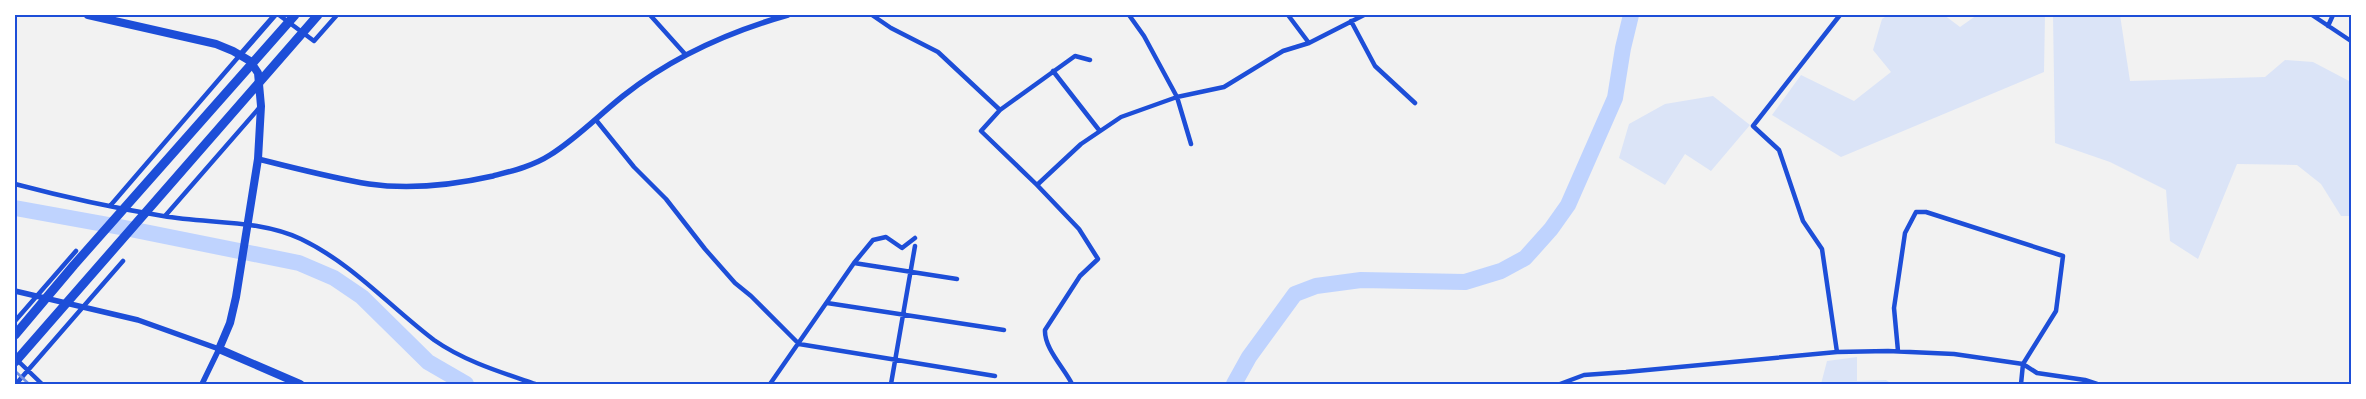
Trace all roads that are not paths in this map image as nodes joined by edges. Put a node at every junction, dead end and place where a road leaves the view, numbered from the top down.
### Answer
1 (88, 15) edge
2 (275, 15) edge
3 (280, 15) edge
4 (295, 15) edge
5 (318, 15) edge
6 (337, 15) edge
7 (650, 15) edge
8 (788, 15) edge
9 (872, 15) edge
10 (1129, 15) edge
11 (1288, 15) edge
12 (1364, 15) edge
13 (1840, 15) edge
14 (2312, 15) edge
15 (2333, 15) edge
16 (772, 17) edge
17 (1352, 21) junction
18 (2328, 26) junction
19 (2351, 42) edge
20 (1309, 44) junction
21 (685, 54) junction
22 (240, 55) junction
23 (1090, 60) dead end
24 (1053, 71) junction
25 (1177, 97) junction
26 (1415, 103) dead end
27 (261, 106) junction
28 (1000, 110) junction
29 (596, 120) junction
30 (1099, 130) junction
31 (1191, 144) dead end
32 (258, 160) junction
33 (15, 184) edge
34 (1037, 185) junction
35 (110, 206) junction
36 (164, 216) junction
37 (247, 226) junction
38 (916, 238) dead end
39 (915, 246) dead end
40 (76, 251) dead end
41 (123, 261) dead end
42 (854, 263) junction
43 (910, 272) junction
44 (957, 279) dead end
45 (15, 291) edge
46 (37, 296) junction
47 (827, 303) junction
48 (83, 306) junction
49 (903, 315) junction
50 (15, 322) edge
51 (1004, 330) dead end
52 (15, 335) edge
53 (799, 344) junction
54 (219, 349) junction
55 (1898, 351) junction
56 (1837, 352) junction
57 (15, 358) edge
58 (895, 359) junction
59 (15, 362) edge
60 (2023, 364) junction
61 (28, 370) junction
62 (996, 376) dead end
63 (16, 384) edge
64 (42, 384) edge
65 (202, 384) edge
66 (300, 384) edge
67 (534, 384) edge
68 (772, 384) edge
69 (891, 384) edge
70 (1072, 384) edge
71 (1560, 384) edge
72 (2021, 384) edge
73 (2097, 384) edge

1 - 22 main road
2 - 22 street
3 - 6 street
4 - 52 highway
5 - 59 highway
7 - 21 street
8 - 16 street
9 - 28 street
10 - 25 street
11 - 20 street
12 - 17 street
13 - 56 street
14 - 18 street
15 - 18 street
16 - 21 street
17 - 20 street
17 - 26 street
18 - 19 street
20 - 25 street
21 - 29 street
22 - 27 main road
22 - 35 street
23 - 24 street
24 - 28 street
24 - 30 street
25 - 30 street
25 - 31 street
27 - 32 main road
27 - 36 street
28 - 34 street
29 - 32 street
29 - 53 street
30 - 34 street
32 - 37 main road
33 - 35 street
34 - 70 street
35 - 36 street
36 - 37 street
37 - 54 main road
37 - 67 street
38 - 42 street
39 - 43 street
40 - 46 street
41 - 48 street
42 - 43 street
42 - 47 street
43 - 44 street
43 - 49 street
45 - 46 street
46 - 48 street
46 - 50 street
47 - 49 street
47 - 53 street
48 - 54 street
48 - 61 street
49 - 51 street
49 - 58 street
53 - 58 street
53 - 68 street
54 - 65 street
54 - 66 main road
55 - 56 street
55 - 60 street
55 - 60 street
56 - 71 street
57 - 61 street
58 - 62 street
58 - 69 street
60 - 72 street
60 - 73 street
61 - 63 street
61 - 64 street

